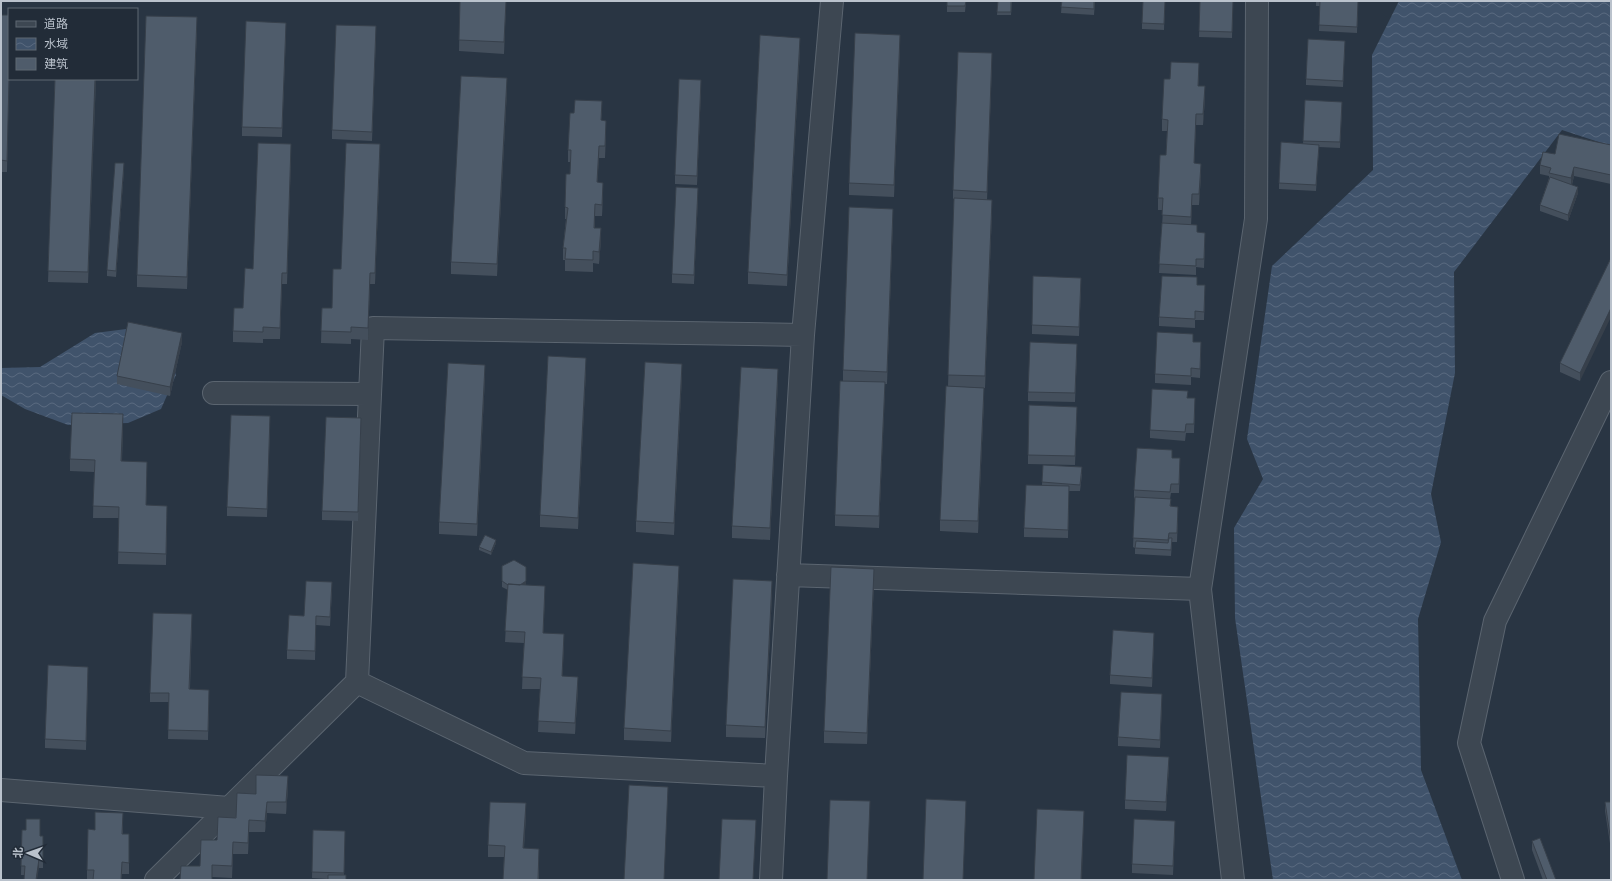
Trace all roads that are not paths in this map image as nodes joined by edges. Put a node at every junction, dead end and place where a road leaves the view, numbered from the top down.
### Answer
1 (832, 1) edge
2 (1257, 1) edge
3 (803, 335) junction
4 (1611, 382) edge
5 (214, 393) dead end
6 (370, 394) junction
7 (788, 575) junction
8 (1200, 589) junction
9 (357, 682) junction
10 (776, 776) junction
11 (1, 790) edge
12 (229, 808) junction
13 (156, 880) edge
14 (771, 880) edge
15 (1233, 880) edge
16 (1513, 880) edge

1 - 3 street
2 - 8 street
3 - 6 street
3 - 7 street
4 - 16 street
5 - 6 street
6 - 9 street
7 - 8 street
7 - 10 street
8 - 15 street
9 - 10 street
9 - 12 street
10 - 14 street
11 - 12 street
12 - 13 street

